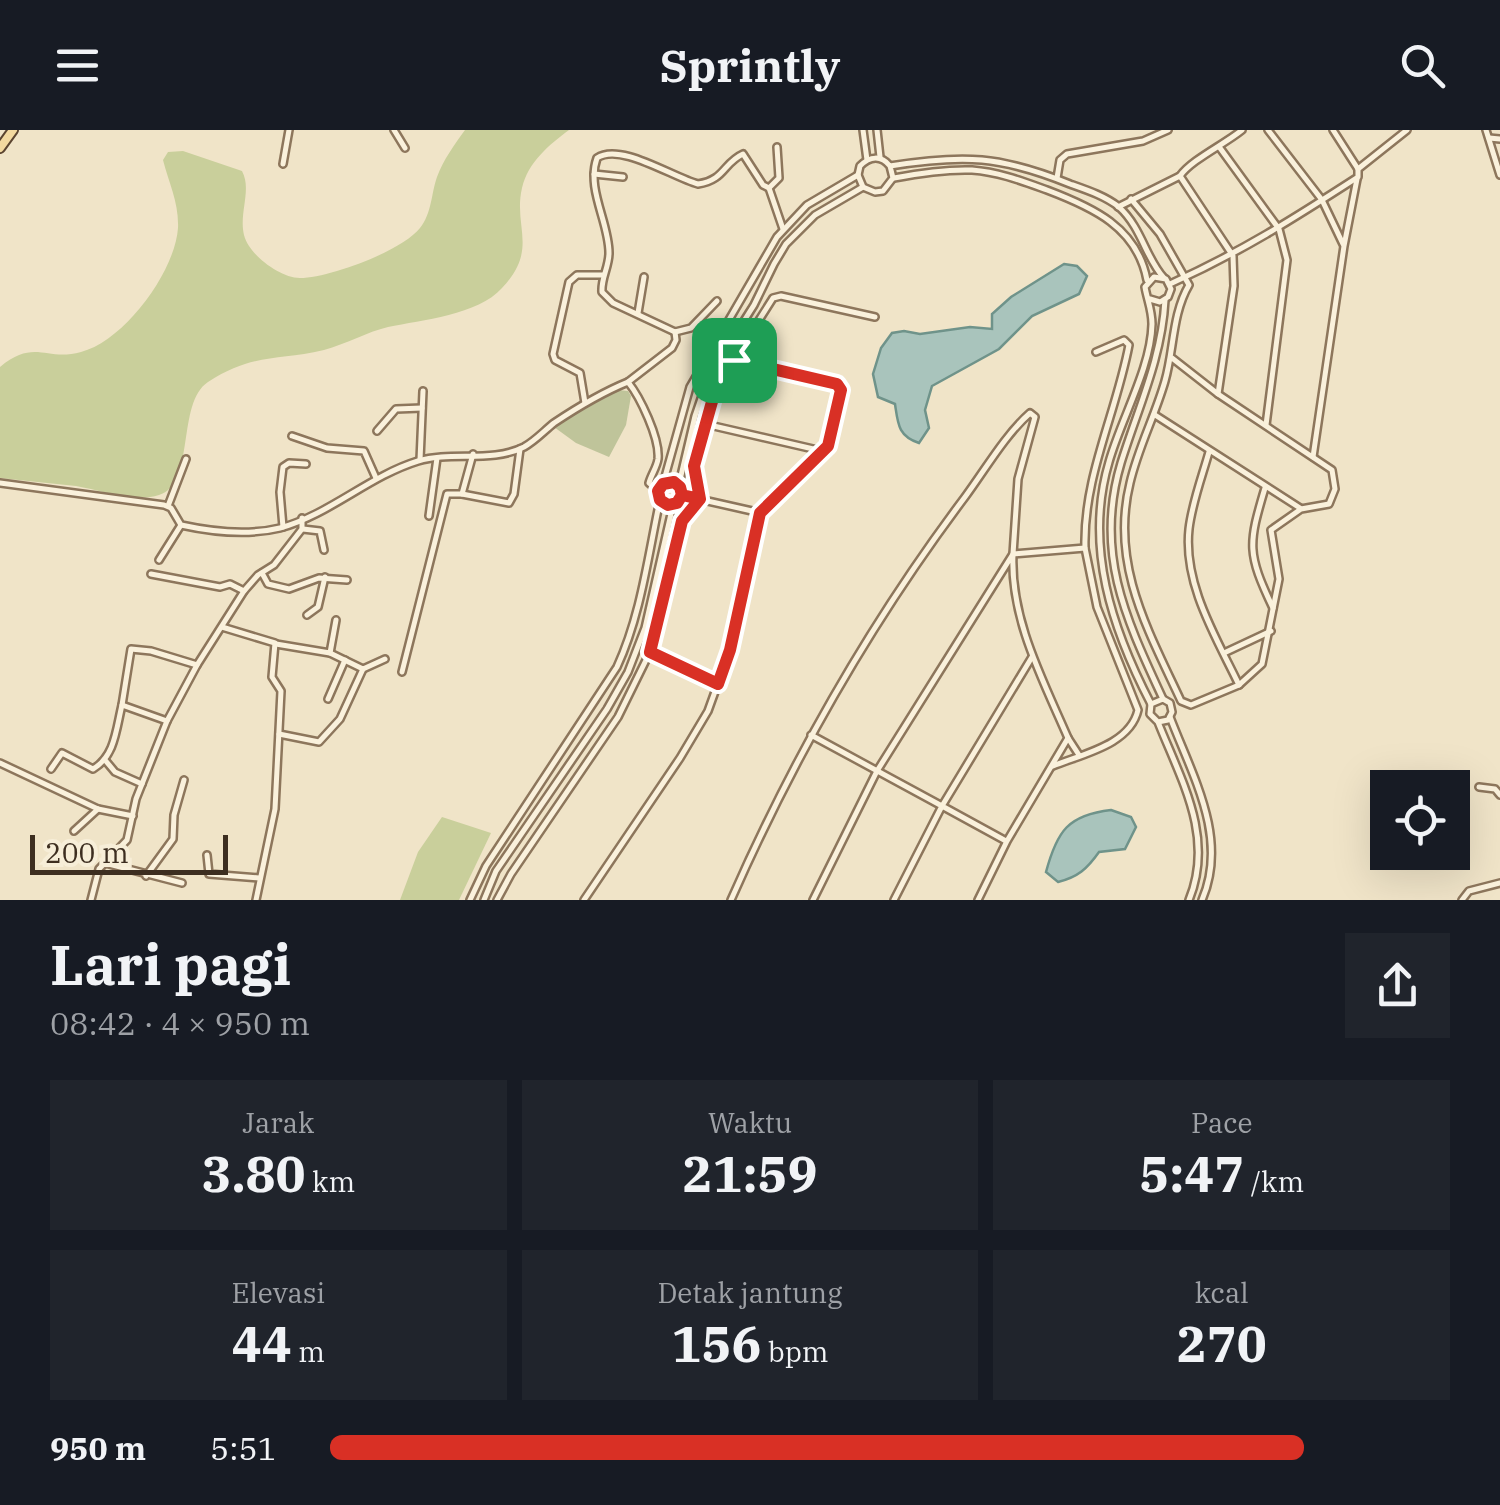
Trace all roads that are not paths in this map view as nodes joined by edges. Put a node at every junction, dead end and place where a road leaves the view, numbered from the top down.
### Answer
1 (13, 130) edge
2 (289, 130) edge
3 (394, 130) edge
4 (864, 130) edge
5 (877, 130) edge
6 (1168, 130) edge
7 (1242, 130) edge
8 (1268, 130) edge
9 (1333, 130) edge
10 (1407, 130) edge
11 (1486, 130) edge
12 (1396, 133) edge
13 (1489, 138) junction
14 (1500, 139) edge
15 (776, 146) dead end
16 (0, 148) edge
17 (405, 148) dead end
18 (1220, 148) junction
19 (880, 158) junction
20 (867, 160) junction
21 (283, 164) dead end
22 (890, 166) junction
23 (1358, 173) junction
24 (594, 174) junction
25 (858, 175) junction
26 (1500, 175) edge
27 (623, 176) dead end
28 (1180, 176) junction
29 (892, 178) junction
30 (1056, 178) junction
31 (862, 187) junction
32 (769, 188) junction
33 (1131, 199) junction
34 (1322, 200) junction
35 (1118, 206) junction
36 (783, 229) junction
37 (1279, 230) junction
38 (1344, 246) junction
39 (1234, 256) junction
40 (603, 275) junction
41 (1190, 275) junction
42 (644, 277) dead end
43 (1164, 278) junction
44 (1147, 282) junction
45 (1170, 284) junction
46 (1150, 299) junction
47 (1164, 300) junction
48 (717, 302) dead end
49 (638, 313) junction
50 (875, 317) dead end
51 (675, 332) junction
52 (1096, 352) dead end
53 (1172, 358) junction
54 (734, 360) junction
55 (628, 382) junction
56 (422, 391) dead end
57 (1218, 394) junction
58 (585, 403) junction
59 (422, 408) junction
60 (1155, 415) junction
61 (705, 424) junction
62 (1266, 425) junction
63 (377, 431) dead end
64 (292, 436) dead end
65 (520, 448) junction
66 (822, 450) junction
67 (1209, 452) junction
68 (473, 454) junction
69 (1313, 457) junction
70 (186, 458) dead end
71 (437, 458) junction
72 (420, 460) junction
73 (306, 464) dead end
74 (376, 478) junction
75 (0, 483) edge
76 (663, 484) junction
77 (678, 485) junction
78 (1265, 488) junction
79 (658, 491) junction
80 (462, 494) junction
81 (682, 495) junction
82 (700, 499) junction
83 (660, 500) junction
84 (672, 505) junction
85 (168, 506) junction
86 (1301, 509) junction
87 (760, 513) junction
88 (429, 516) dead end
89 (302, 518) junction
90 (181, 525) junction
91 (283, 528) junction
92 (302, 529) junction
93 (1252, 532) junction
94 (1270, 532) junction
95 (1086, 548) junction
96 (324, 550) dead end
97 (1013, 554) junction
98 (159, 560) dead end
99 (262, 572) junction
100 (151, 574) dead end
101 (325, 577) junction
102 (347, 580) dead end
103 (244, 591) junction
104 (1274, 610) junction
105 (307, 614) dead end
106 (336, 620) dead end
107 (222, 627) junction
108 (1271, 631) junction
109 (275, 644) junction
110 (650, 652) junction
111 (330, 653) junction
112 (1224, 653) junction
113 (1032, 657) junction
114 (385, 659) dead end
115 (345, 660) junction
116 (197, 665) junction
117 (363, 669) junction
118 (402, 672) dead end
119 (718, 684) junction
120 (1239, 685) junction
121 (328, 699) dead end
122 (1163, 699) junction
123 (1152, 704) junction
124 (122, 705) junction
125 (1137, 717) junction
126 (1170, 717) junction
127 (1155, 720) junction
128 (167, 721) junction
129 (279, 734) junction
130 (811, 735) junction
131 (1068, 738) junction
132 (1079, 755) junction
133 (106, 760) junction
134 (0, 763) edge
135 (1052, 766) junction
136 (51, 769) dead end
137 (877, 771) junction
138 (184, 780) dead end
139 (142, 784) junction
140 (1479, 787) dead end
141 (1500, 795) edge
142 (942, 806) junction
143 (98, 809) junction
144 (133, 816) junction
145 (74, 831) dead end
146 (1007, 841) junction
147 (208, 856) dead end
148 (105, 863) junction
149 (146, 876) junction
150 (259, 878) junction
151 (182, 883) dead end
152 (1500, 884) edge
153 (92, 900) edge
154 (256, 900) edge
155 (470, 900) edge
156 (484, 900) edge
157 (497, 900) edge
158 (584, 900) edge
159 (731, 900) edge
160 (812, 900) edge
161 (894, 900) edge
162 (978, 900) edge
163 (1189, 900) edge
164 (1202, 900) edge
165 (1462, 900) edge

1 - 16 main road
2 - 21 street
3 - 17 street
4 - 20 street
5 - 19 street
6 - 30 street
7 - 18 street
8 - 34 street
9 - 23 street
10 - 12 street
11 - 13 street
12 - 23 street
13 - 14 street
13 - 26 street
15 - 32 street
18 - 28 street
18 - 37 street
19 - 20 street
19 - 22 street
20 - 25 street
22 - 29 street
22 - 30 street
23 - 34 street
23 - 38 street
24 - 27 street
24 - 32 street
24 - 40 street
25 - 31 street
25 - 36 street
28 - 33 street
28 - 39 street
29 - 31 street
29 - 44 street
30 - 35 street
31 - 77 street
32 - 36 street
33 - 35 street
33 - 41 street
34 - 37 street
34 - 38 street
35 - 43 street
36 - 76 street
37 - 39 street
37 - 62 street
38 - 69 street
39 - 41 street
39 - 57 street
40 - 49 street
40 - 58 street
41 - 45 street
41 - 53 street
42 - 49 street
43 - 44 street
43 - 45 street
44 - 46 street
45 - 47 street
46 - 47 street
46 - 123 street
47 - 122 street
48 - 51 street
49 - 51 street
50 - 54 street
51 - 55 street
52 - 95 street
53 - 57 street
53 - 60 street
54 - 61 street
54 - 66 street
55 - 58 street
55 - 79 street
56 - 59 street
57 - 62 street
58 - 65 street
59 - 63 street
59 - 72 street
60 - 67 street
60 - 120 street
61 - 66 street
61 - 82 street
62 - 69 street
64 - 74 street
65 - 68 street
65 - 80 street
66 - 87 street
67 - 78 street
67 - 112 street
68 - 71 street
68 - 80 street
69 - 86 street
70 - 85 street
71 - 72 street
71 - 88 street
72 - 74 street
73 - 91 street
74 - 89 street
75 - 85 street
76 - 77 street
76 - 79 street
77 - 81 street
78 - 86 street
78 - 93 street
79 - 83 street
80 - 118 street
81 - 82 street
81 - 84 street
82 - 87 street
82 - 110 street
83 - 84 street
83 - 155 street
84 - 156 street
85 - 90 street
86 - 94 street
87 - 119 street
89 - 91 street
89 - 92 street
90 - 91 street
90 - 98 street
92 - 96 street
92 - 99 street
93 - 94 street
93 - 104 street
94 - 104 street
95 - 97 street
95 - 125 street
97 - 113 street
97 - 130 street
97 - 137 street
99 - 101 street
99 - 103 street
100 - 103 street
101 - 102 street
101 - 105 street
103 - 107 street
104 - 108 street
106 - 111 street
107 - 109 street
107 - 116 street
108 - 112 street
108 - 120 street
109 - 111 street
109 - 129 street
110 - 119 street
110 - 157 street
111 - 115 street
112 - 120 street
113 - 131 street
113 - 142 street
114 - 117 street
115 - 117 street
115 - 121 street
116 - 124 street
116 - 128 street
117 - 129 street
119 - 158 street
122 - 123 street
122 - 126 street
123 - 127 street
124 - 128 street
124 - 133 street
125 - 127 street
125 - 132 street
126 - 127 street
126 - 164 street
127 - 163 street
128 - 139 street
129 - 150 street
130 - 137 street
130 - 159 street
131 - 132 street
131 - 135 street
132 - 135 street
133 - 136 street
133 - 139 street
134 - 143 street
135 - 146 street
137 - 142 street
137 - 160 street
138 - 149 street
139 - 144 street
140 - 141 street
142 - 146 street
142 - 161 street
143 - 144 street
143 - 145 street
144 - 148 street
146 - 162 street
147 - 150 street
148 - 149 street
148 - 153 street
149 - 151 street
150 - 154 street
152 - 165 street

